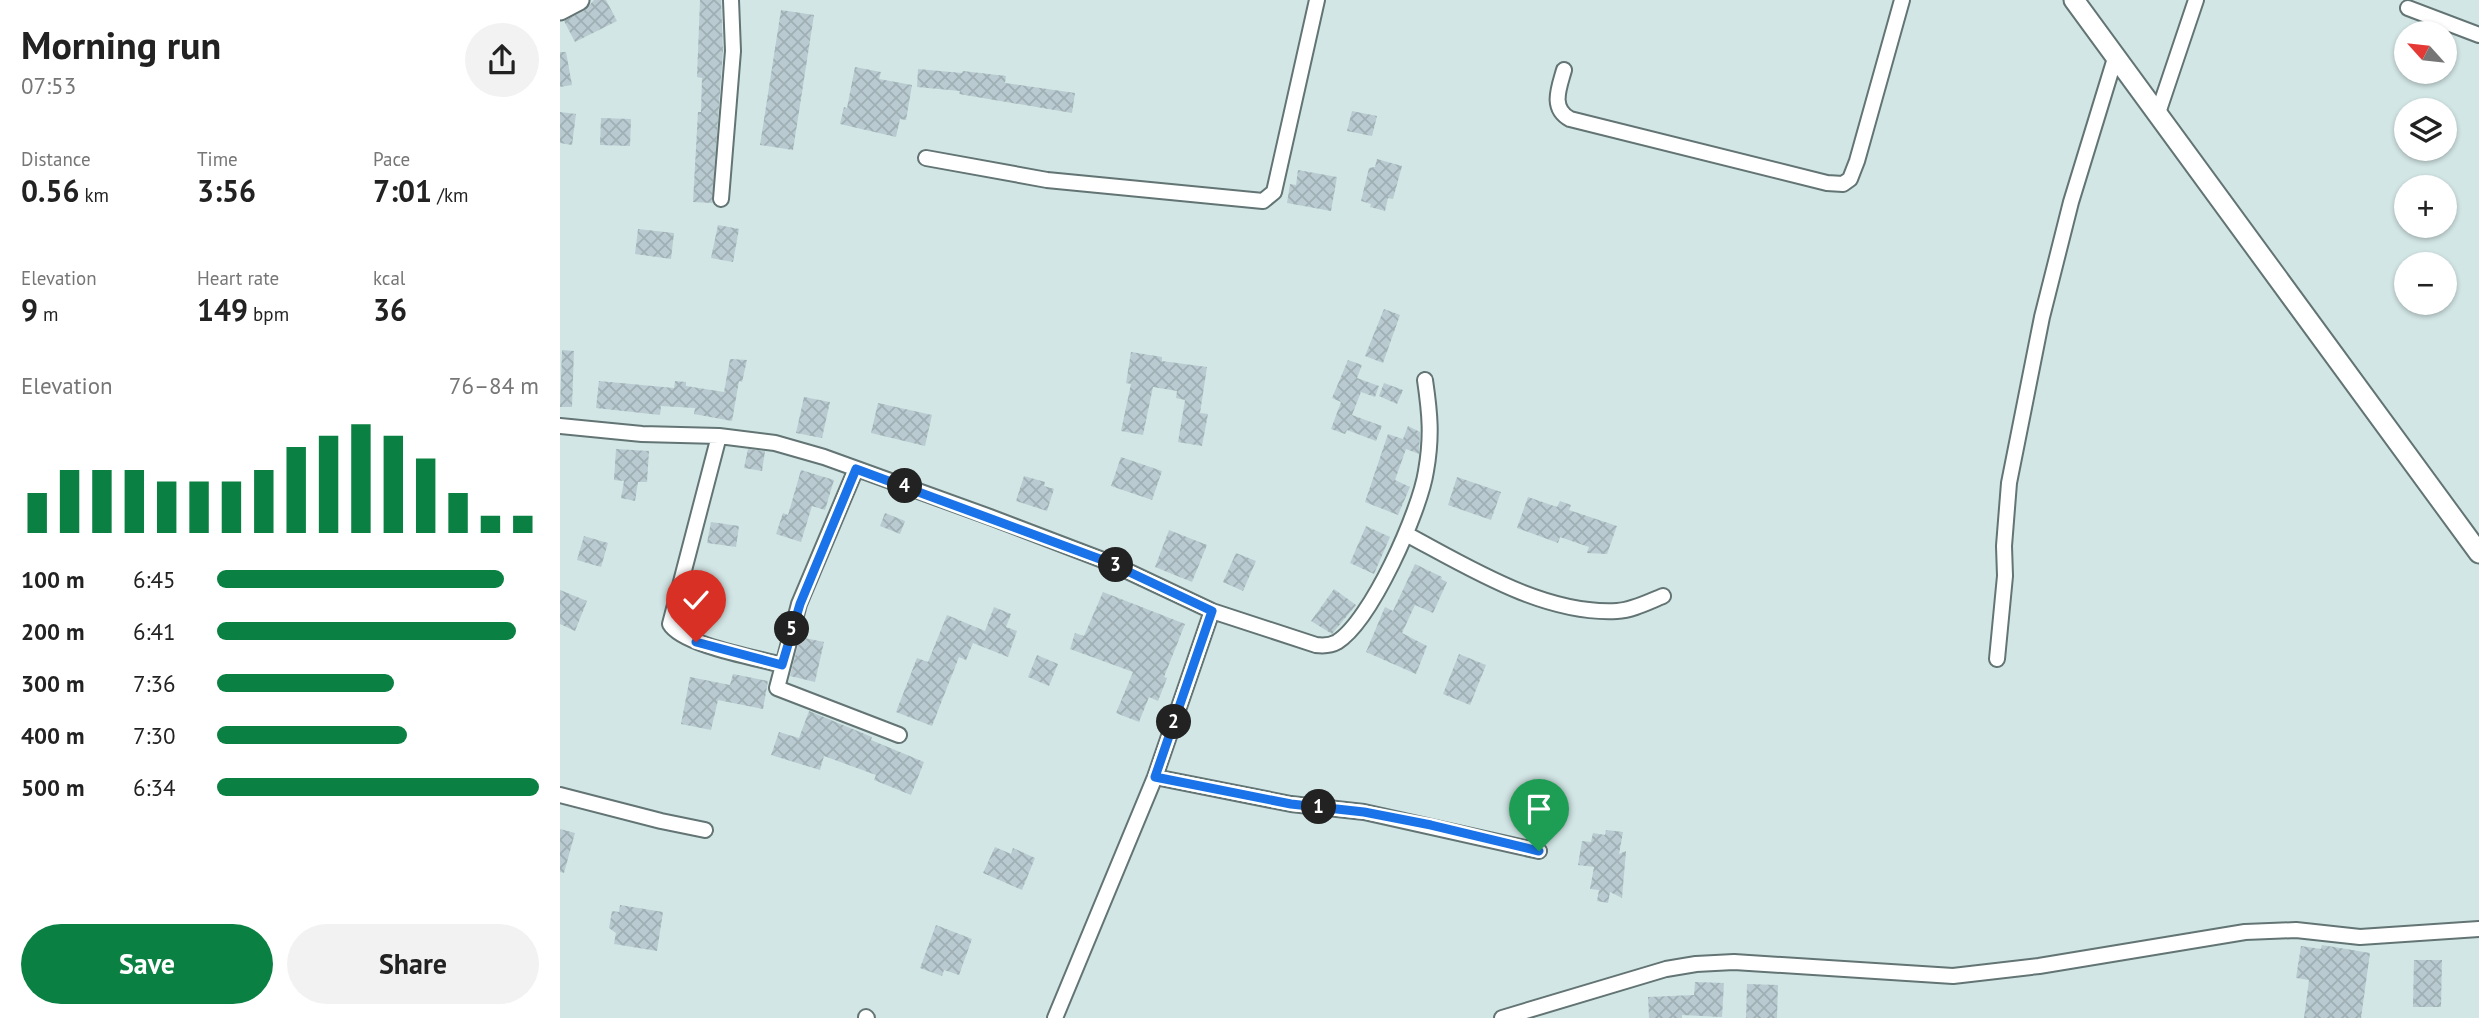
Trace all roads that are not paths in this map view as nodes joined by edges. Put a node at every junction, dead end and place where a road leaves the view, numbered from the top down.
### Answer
1 (579, 0) edge
2 (731, 0) edge
3 (1317, 0) edge
4 (1902, 0) edge
5 (2074, 0) edge
6 (2196, 0) edge
7 (2408, 8) dead end
8 (560, 9) edge
9 (2479, 35) edge
10 (2116, 55) junction
11 (1564, 70) dead end
12 (2158, 113) junction
13 (926, 158) dead end
14 (720, 199) dead end
15 (1425, 380) dead end
16 (560, 426) edge
17 (719, 436) junction
18 (856, 469) junction
19 (1406, 534) junction
20 (2479, 552) edge
21 (1663, 596) dead end
22 (1212, 611) junction
23 (1997, 659) dead end
24 (782, 665) junction
25 (899, 735) dead end
26 (1155, 777) junction
27 (560, 794) edge
28 (705, 830) dead end
29 (1539, 851) dead end
30 (2479, 929) edge
31 (1055, 1018) edge
32 (1502, 1018) edge

1 - 8 main road
2 - 14 street
3 - 13 street
4 - 11 street
5 - 10 main road
6 - 12 street
7 - 9 street
10 - 12 main road
10 - 23 street
12 - 20 main road
15 - 19 street
16 - 17 street
17 - 18 street
17 - 24 street
18 - 22 street
18 - 24 street
19 - 21 street
19 - 22 street
22 - 26 street
24 - 25 street
26 - 29 street
26 - 31 street
27 - 28 street
30 - 32 street

